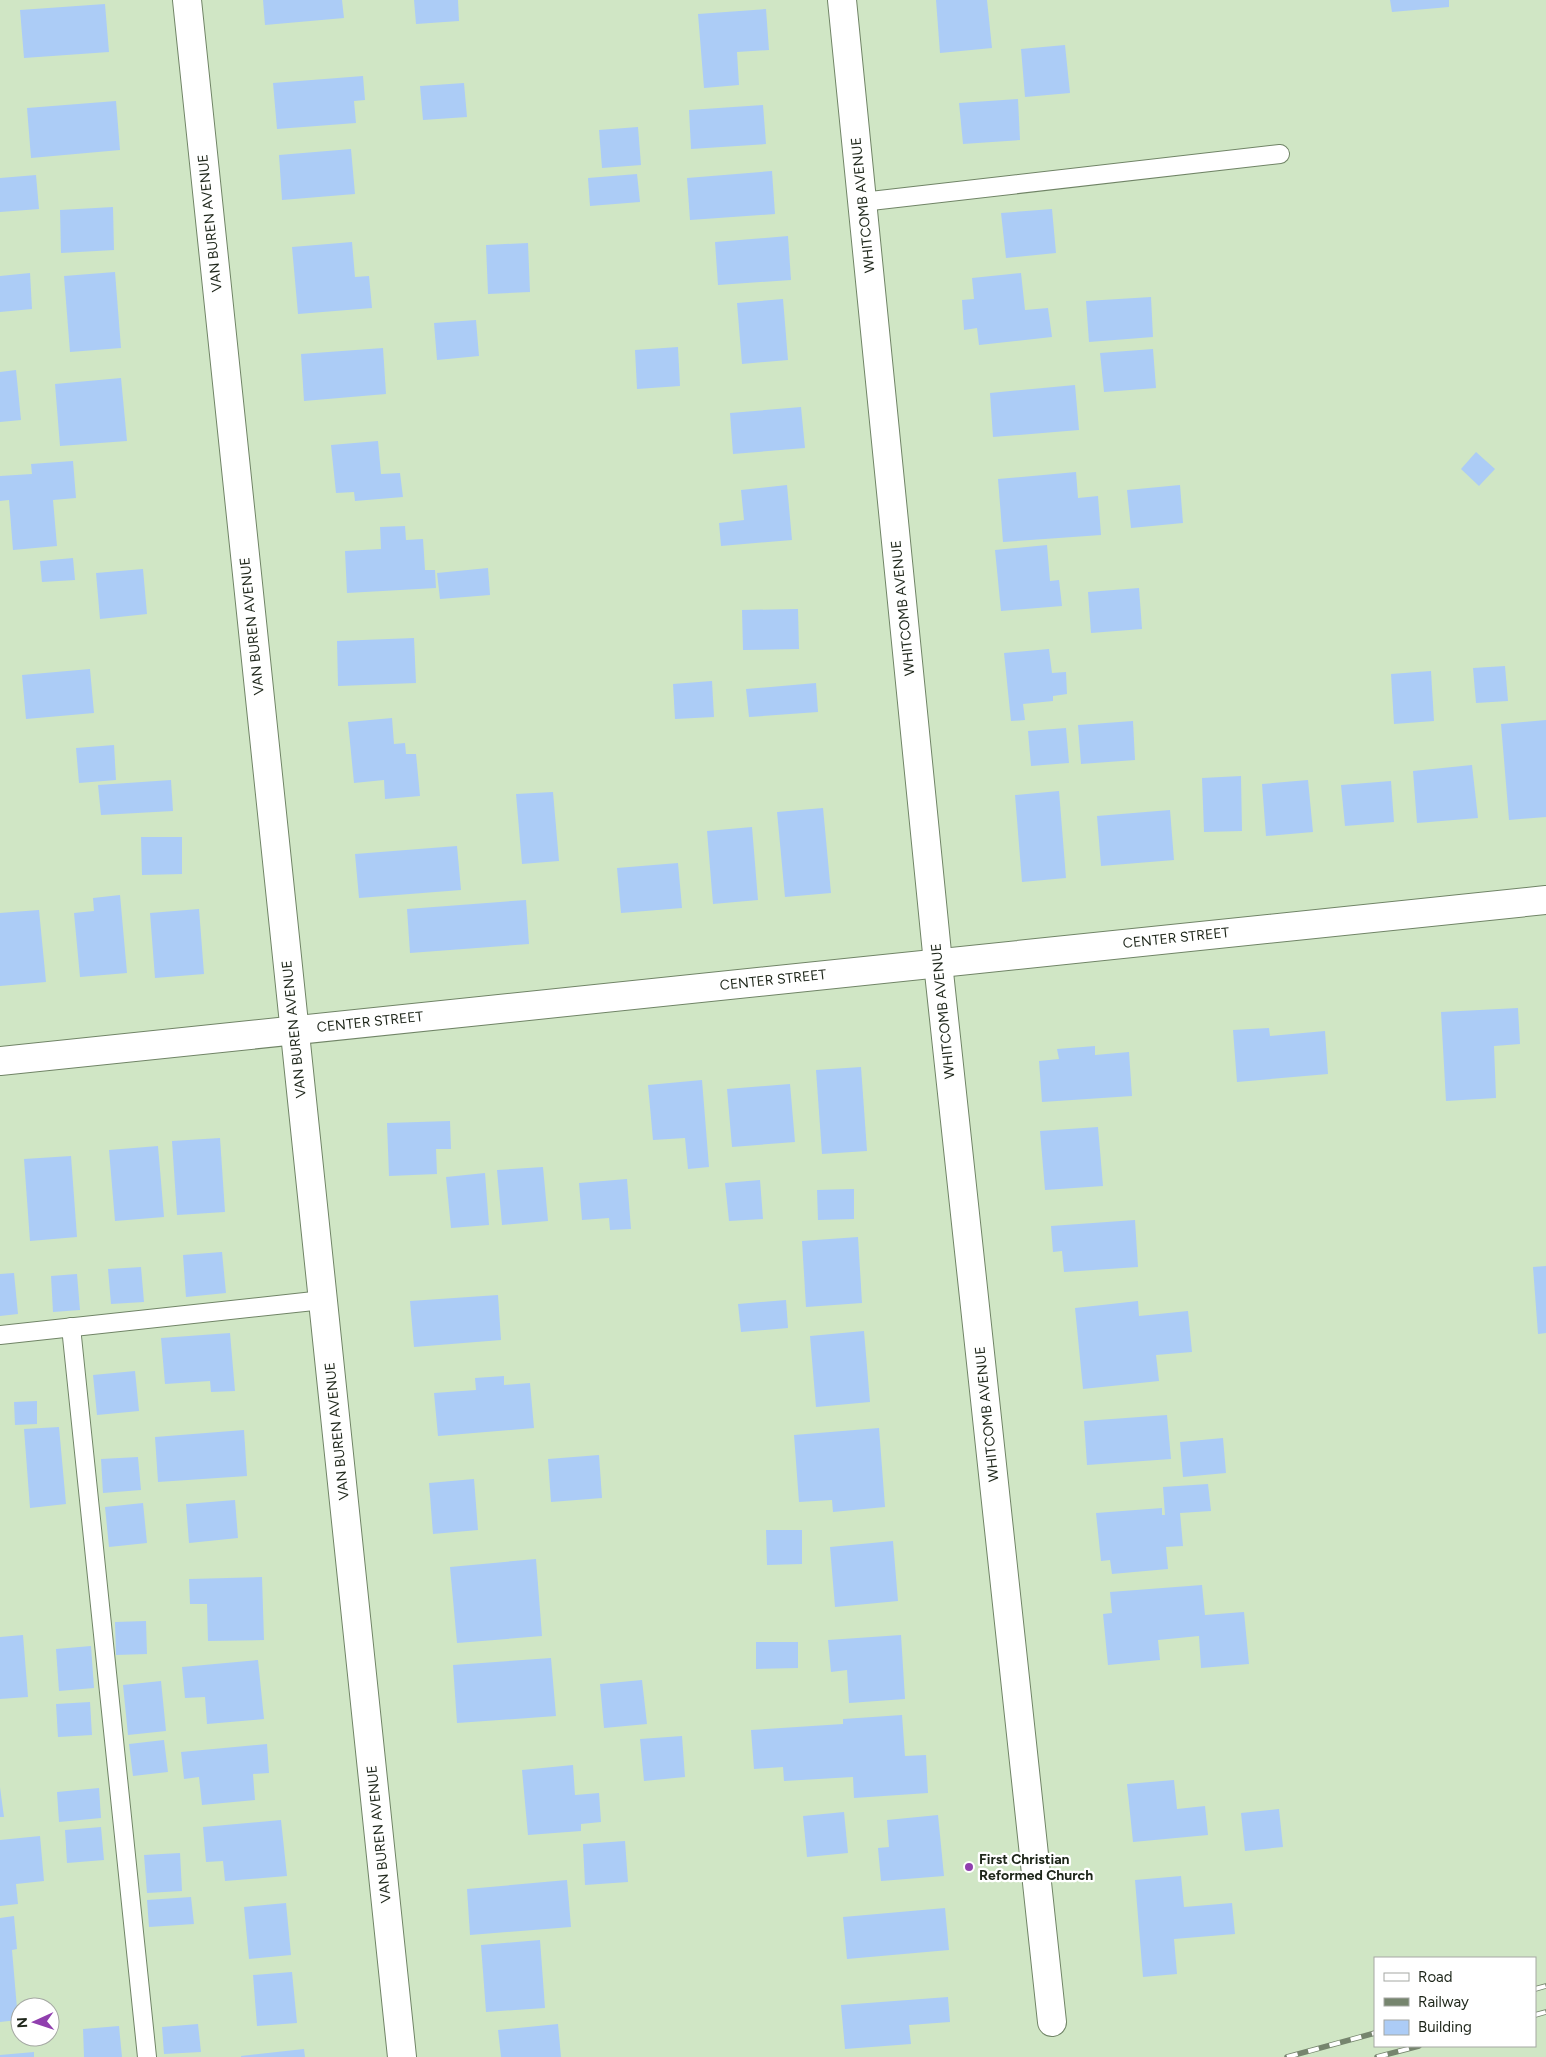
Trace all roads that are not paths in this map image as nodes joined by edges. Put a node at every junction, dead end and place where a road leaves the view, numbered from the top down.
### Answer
1 (187, 0) edge
2 (842, 0) edge
3 (1280, 154) dead end
4 (862, 202) junction
5 (1546, 900) edge
6 (938, 963) junction
7 (294, 1030) junction
8 (0, 1061) edge
9 (323, 1300) junction
10 (71, 1327) junction
11 (0, 1335) edge
12 (1052, 2022) dead end
13 (147, 2057) edge
14 (402, 2057) edge

1 - 7 street, VAN BUREN AVENUE
2 - 4 street, WHITCOMB AVENUE
3 - 4 lane
4 - 6 street, WHITCOMB AVENUE
5 - 6 street, CENTER STREET
6 - 7 street, CENTER STREET
6 - 12 street, WHITCOMB AVENUE
7 - 8 street, CENTER STREET
7 - 9 street, VAN BUREN AVENUE
9 - 10 lane
9 - 14 street, VAN BUREN AVENUE
10 - 11 lane
10 - 13 lane

